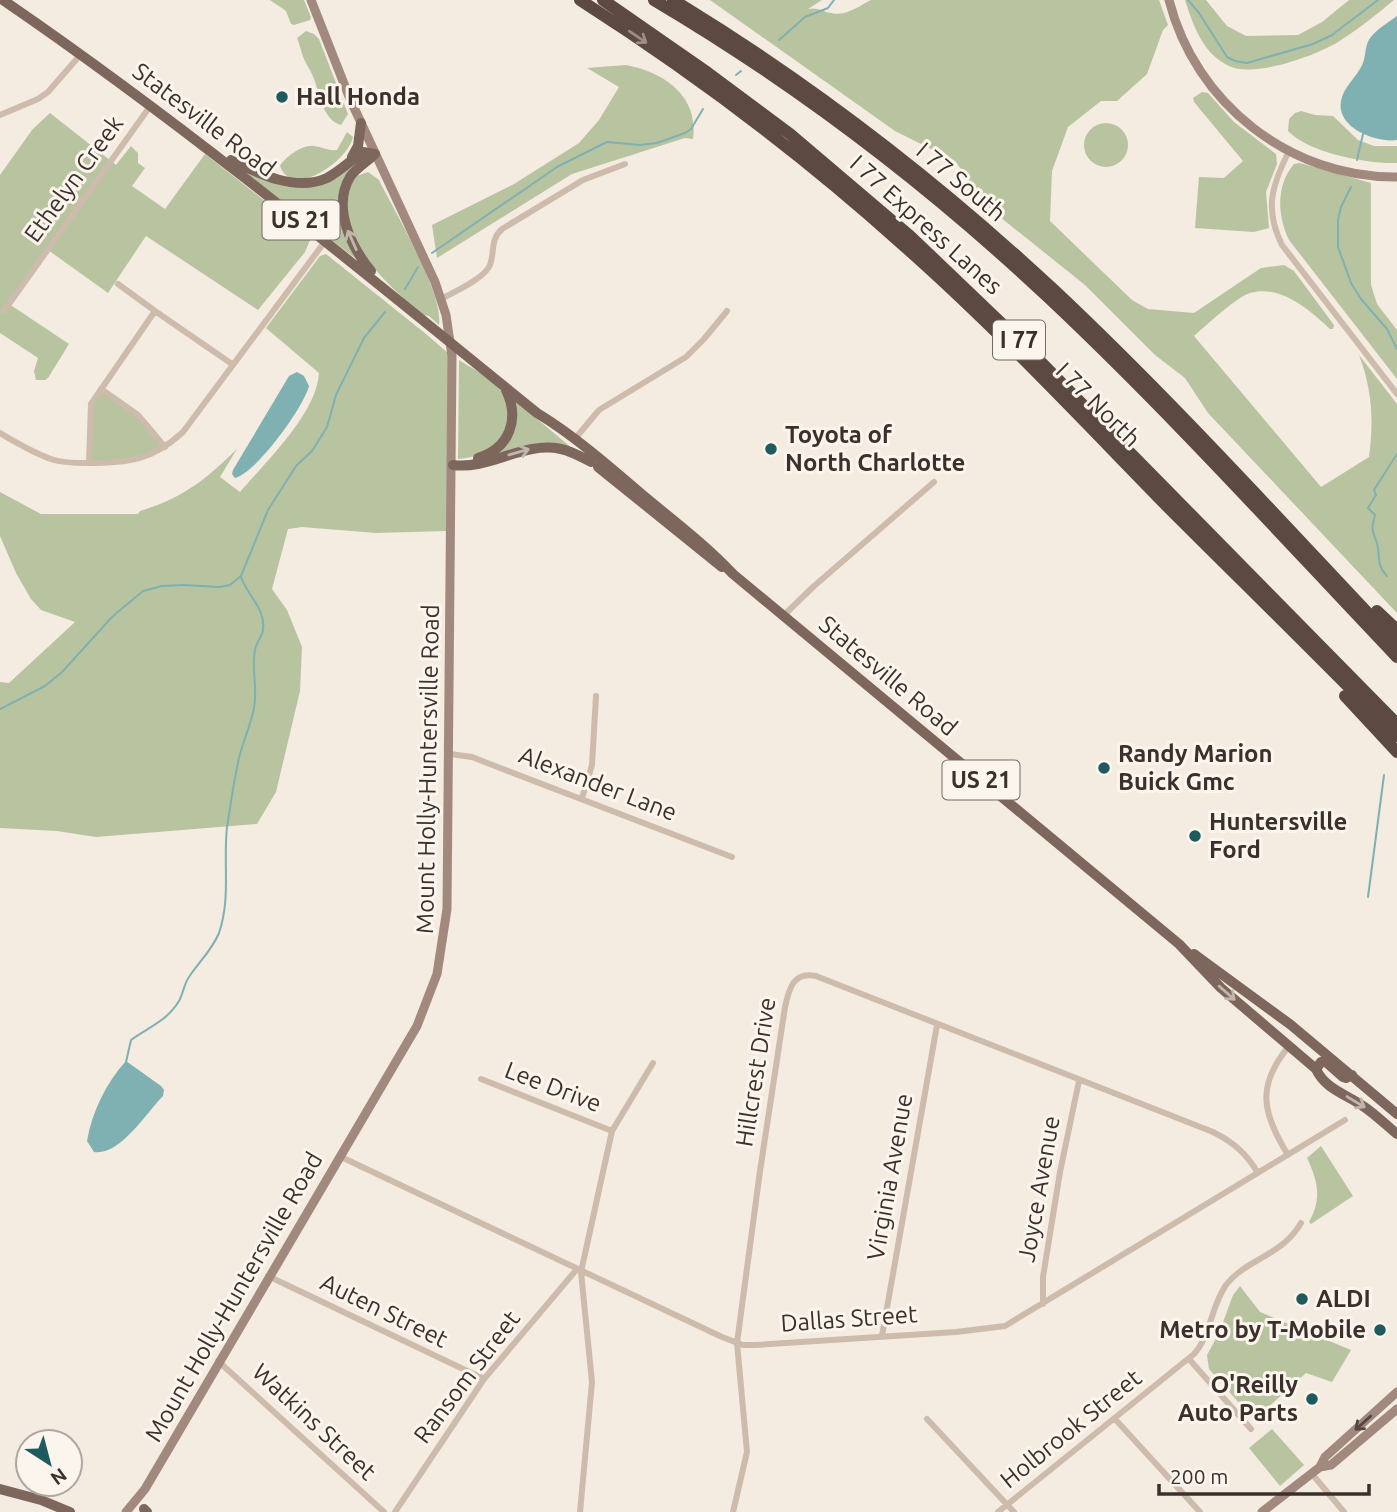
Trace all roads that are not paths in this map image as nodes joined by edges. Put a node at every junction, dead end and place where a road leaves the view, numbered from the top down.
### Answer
1 (3, 0) edge
2 (312, 0) edge
3 (580, 0) edge
4 (603, 0) edge
5 (654, 0) edge
6 (673, 0) edge
7 (1169, 0) edge
8 (80, 54) junction
9 (151, 105) junction
10 (0, 115) edge
11 (361, 123) junction
12 (208, 148) junction
13 (1289, 151) junction
14 (375, 154) junction
15 (350, 160) junction
16 (625, 164) dead end
17 (1397, 177) edge
18 (326, 240) junction
19 (118, 284) dead end
20 (393, 294) junction
21 (441, 299) junction
22 (4, 311) dead end
23 (155, 311) junction
24 (727, 311) dead end
25 (232, 365) junction
26 (504, 386) junction
27 (101, 389) junction
28 (1397, 394) edge
29 (537, 413) junction
30 (0, 433) edge
31 (574, 440) junction
32 (165, 447) junction
33 (592, 462) junction
34 (89, 463) junction
35 (453, 465) junction
36 (934, 482) dead end
37 (1277, 518) junction
38 (733, 574) junction
39 (783, 616) junction
40 (1287, 627) junction
41 (1397, 630) edge
42 (1397, 644) edge
43 (1397, 657) edge
44 (596, 696) dead end
45 (1397, 724) edge
46 (1397, 736) edge
47 (1397, 752) edge
48 (450, 754) junction
49 (582, 797) junction
50 (732, 857) dead end
51 (1179, 944) junction
52 (937, 1025) junction
53 (1289, 1046) junction
54 (653, 1063) dead end
55 (1316, 1069) junction
56 (1352, 1075) junction
57 (481, 1079) dead end
58 (1079, 1081) junction
59 (1397, 1114) edge
60 (1345, 1120) dead end
61 (612, 1131) junction
62 (1397, 1134) edge
63 (1288, 1155) junction
64 (339, 1156) junction
65 (1258, 1173) junction
66 (1301, 1223) dead end
67 (579, 1271) junction
68 (268, 1276) junction
69 (1043, 1304) junction
70 (882, 1336) junction
71 (737, 1343) junction
72 (1189, 1359) junction
73 (218, 1361) junction
74 (484, 1379) junction
75 (1397, 1392) edge
76 (1397, 1409) edge
77 (927, 1419) dead end
78 (1115, 1419) junction
79 (1251, 1429) dead end
80 (1316, 1470) junction
81 (0, 1489) edge
82 (145, 1489) junction
83 (1007, 1505) junction
84 (145, 1511) edge
85 (69, 1512) edge
86 (126, 1512) edge
87 (384, 1512) edge
88 (395, 1512) edge
89 (580, 1512) edge
90 (733, 1512) edge
91 (998, 1512) edge
92 (1014, 1512) edge
93 (1200, 1512) edge
94 (1262, 1512) edge
95 (1344, 1512) edge

1 - 8 main road, Statesville Road / US 21
2 - 11 main road, Mount Holly-Huntersville Road
3 -> 40 highway, I 77 North / I 77
4 - 45 highway, I 77 Express Lanes / I 77
5 - 43 highway, I 77 Express Lanes / I 77
6 - 37 highway, I 77 South / I 77
7 - 13 main road
8 - 9 main road, Statesville Road / US 21
8 - 10 street
9 - 12 main road, Statesville Road / US 21
9 - 22 street, Ethelyn Creek
11 - 14 main road, Mount Holly-Huntersville Road
11 - 15 main road
12 - 15 main road
12 - 18 main road, Statesville Road / US 21
13 - 17 main road
13 - 28 street
14 - 15 main road
20 -> 14 main road
14 - 21 main road, Mount Holly-Huntersville Road
16 - 21 street
18 - 20 main road, Statesville Road / US 21
18 - 25 street
19 - 23 street
20 - 26 main road, Statesville Road / US 21
21 - 35 main road, Mount Holly-Huntersville Road
23 - 25 street
23 - 27 street
24 - 31 street
25 - 32 street
26 - 29 main road, Statesville Road / US 21
26 - 35 main road
27 - 32 street
27 - 34 street
29 - 31 main road, Statesville Road / US 21
29 - 33 main road, Statesville Road / US 21
30 - 34 street
31 - 38 main road, Statesville Road / US 21
32 - 34 street
35 -> 33 main road
33 - 38 main road, Statesville Road / US 21
35 - 48 main road, Mount Holly-Huntersville Road
36 - 39 street
37 - 41 highway
37 - 42 highway, I 77
38 - 39 main road, Statesville Road / US 21
39 - 51 main road, Statesville Road / US 21
40 - 46 highway, I 77 North / I 77
40 - 47 highway
44 - 49 street
48 - 49 street, Alexander Lane
48 - 64 main road, Mount Holly-Huntersville Road
49 - 50 street, Alexander Lane
51 -> 53 main road, Statesville Road / US 21
51 - 56 main road, Statesville Road / US 21
52 - 58 street, Hillcrest Drive
52 - 70 street, Virginia Avenue
52 - 71 street, Hillcrest Drive
53 - 55 main road, Statesville Road / US 21
53 - 63 street
54 - 61 street
55 - 56 main road
55 -> 62 main road, Statesville Road / US 21
56 - 59 main road, Statesville Road / US 21
57 - 61 street, Lee Drive
58 - 65 street, Hillcrest Drive
58 - 69 street, Joyce Avenue
60 - 63 street, Dallas Street
61 - 67 street
63 - 65 street, Dallas Street
64 - 67 street, Dallas Street
64 - 68 main road, Mount Holly-Huntersville Road
65 - 69 street, Dallas Street
66 - 72 street, Holbrook Street
67 - 71 street, Dallas Street
67 - 74 street, Ransom Street
67 - 89 street
68 - 73 main road, Mount Holly-Huntersville Road
68 - 74 street, Auten Street
69 - 70 street, Dallas Street
70 - 71 street, Dallas Street
71 - 90 street, Hillcrest Drive
72 - 78 street, Holbrook Street
72 - 79 street
73 - 82 main road, Mount Holly-Huntersville Road
73 - 87 street, Watkins Street
74 - 88 street, Ransom Street
75 -> 80 main road
76 - 80 main road
77 - 83 street
78 - 83 street, Holbrook Street
78 - 93 street
80 - 94 main road
80 - 95 street
81 - 85 main road
82 - 84 main road, Mount Holly-Huntersville Road
82 - 86 main road, Mount Holly-Huntersville Road
83 - 91 street, Holbrook Street
83 - 92 street

